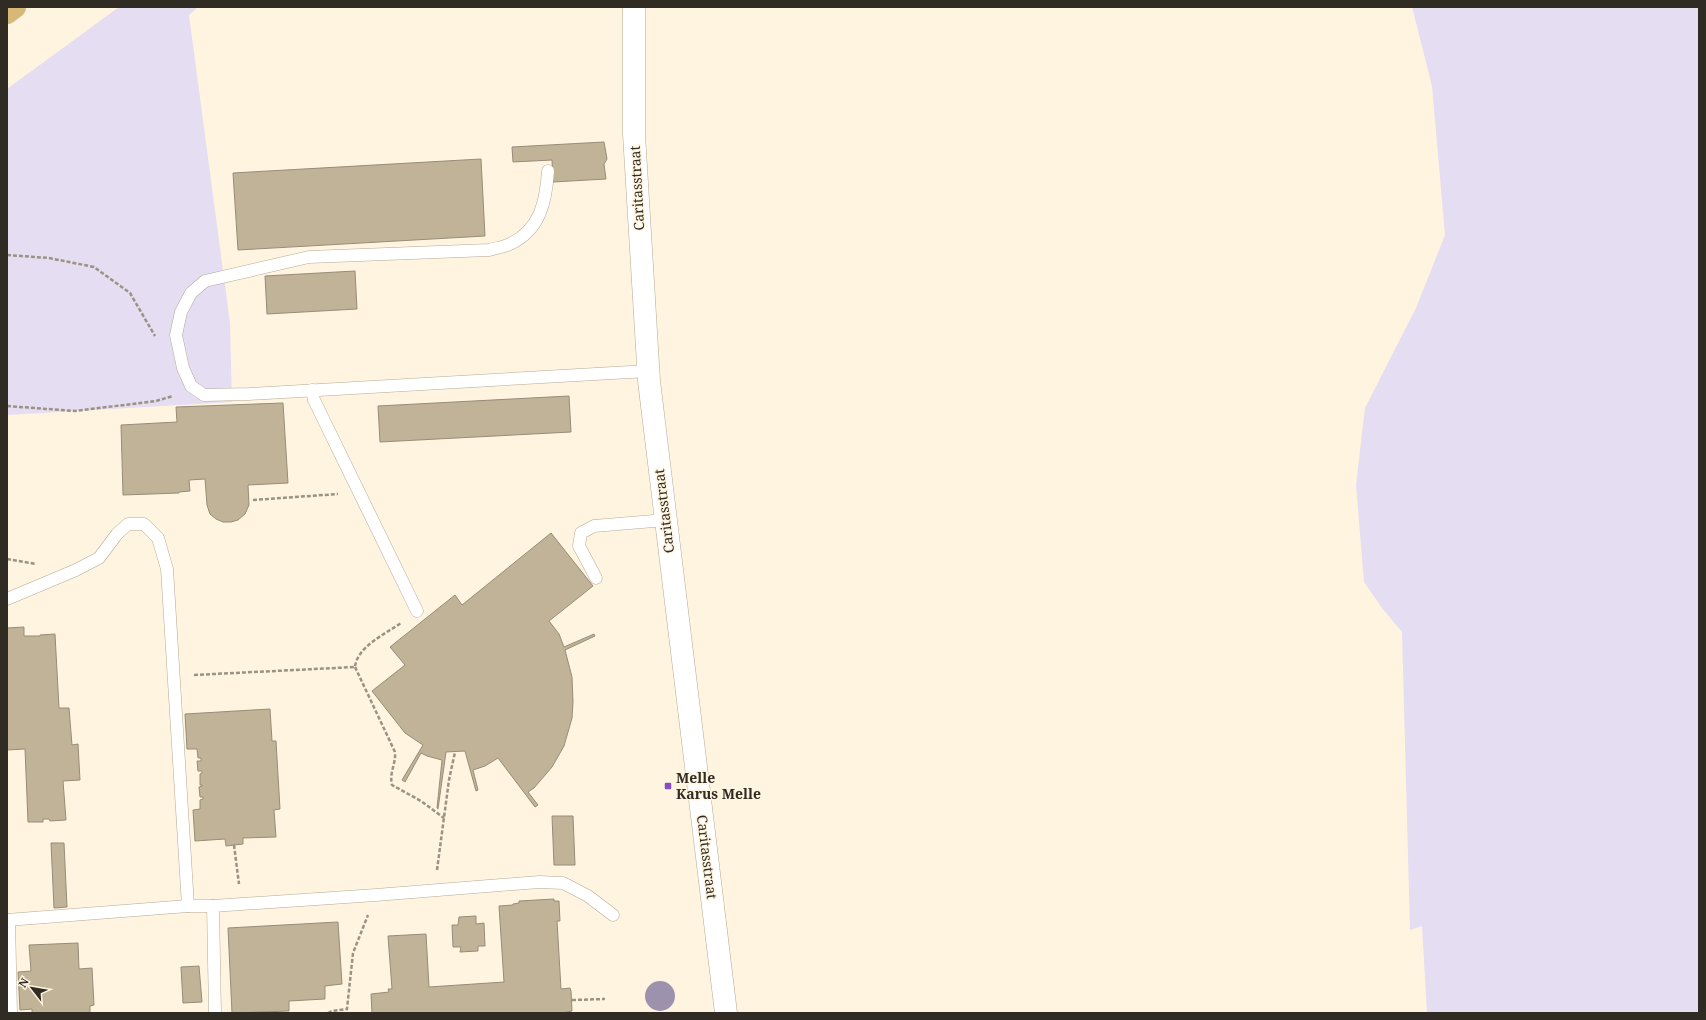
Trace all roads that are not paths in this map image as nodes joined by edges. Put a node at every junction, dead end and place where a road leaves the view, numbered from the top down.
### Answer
1 (15, 7) edge
2 (634, 7) edge
3 (7, 13) edge
4 (548, 171) dead end
5 (648, 371) junction
6 (312, 390) junction
7 (666, 520) junction
8 (596, 578) dead end
9 (7, 600) edge
10 (417, 610) road end
11 (188, 906) junction
12 (213, 906) junction
13 (613, 915) dead end
14 (8, 920) edge
15 (11, 1013) edge
16 (215, 1013) edge
17 (726, 1013) edge

1 - 3 highway
2 - 5 street, Caritasstraat
4 - 6 lane
5 - 6 lane
5 - 7 street, Caritasstraat
6 - 10 lane
7 - 8 lane
7 - 17 street, Caritasstraat
9 - 11 lane
11 - 12 lane
11 - 14 lane
12 - 13 lane
12 - 16 lane
14 - 15 lane

